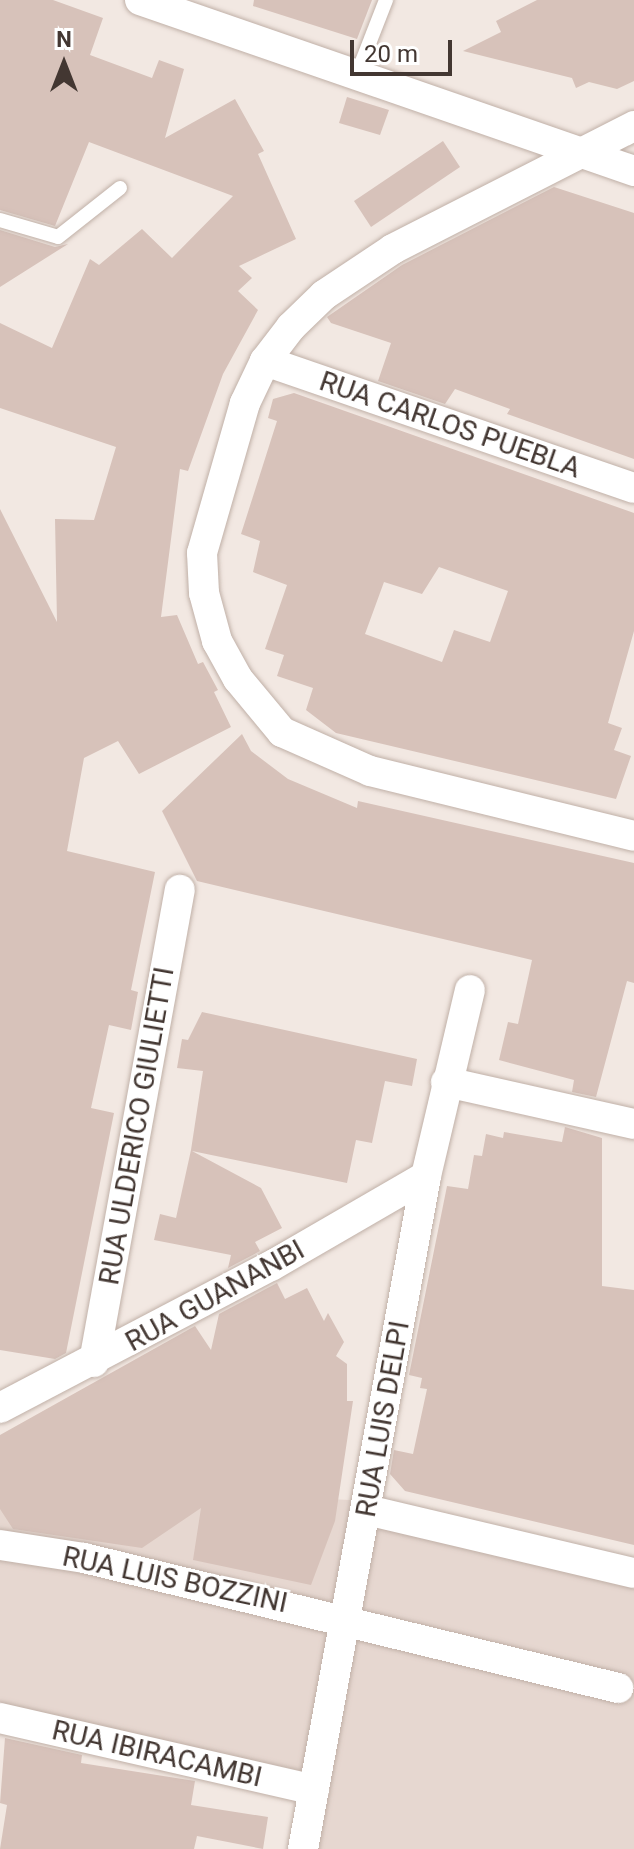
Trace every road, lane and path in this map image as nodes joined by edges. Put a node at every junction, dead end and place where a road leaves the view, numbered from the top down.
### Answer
1 (140, 0) edge
2 (386, 0) edge
3 (356, 77) junction
4 (634, 126) edge
5 (584, 153) junction
6 (634, 171) edge
7 (120, 188) dead end
8 (0, 220) edge
9 (265, 361) junction
10 (634, 488) edge
11 (634, 836) edge
12 (180, 890) dead end
13 (470, 990) dead end
14 (446, 1082) junction
15 (634, 1124) edge
16 (426, 1176) junction
17 (94, 1362) junction
18 (0, 1408) edge
19 (367, 1510) junction
20 (0, 1545) edge
21 (634, 1573) edge
22 (348, 1619) junction
23 (618, 1688) dead end
24 (0, 1718) edge
25 (314, 1790) junction
26 (303, 1849) edge

1 - 3 street
2 - 3 lane
3 - 5 street
4 - 5 street
5 - 6 street
5 - 9 street
7 - 8 lane
9 - 10 street, RUA CARLOS PUEBLA
9 - 11 street
12 - 17 street, RUA ULDERICO GIULIETTI
13 - 14 street, RUA LUIS DELPI
14 - 15 street
14 - 16 street, RUA LUIS DELPI
16 - 17 street, RUA GUANANBI
16 - 19 street, RUA LUIS DELPI
17 - 18 street, RUA GUANANBI
19 - 21 street
19 - 22 street, RUA LUIS DELPI
20 - 22 street, RUA LUIS BOZZINI
22 - 23 street, RUA LUIS BOZZINI
22 - 25 street, RUA LUIS DELPI
24 - 25 street, RUA IBIRACAMBI
25 - 26 street, RUA LUIS DELPI

